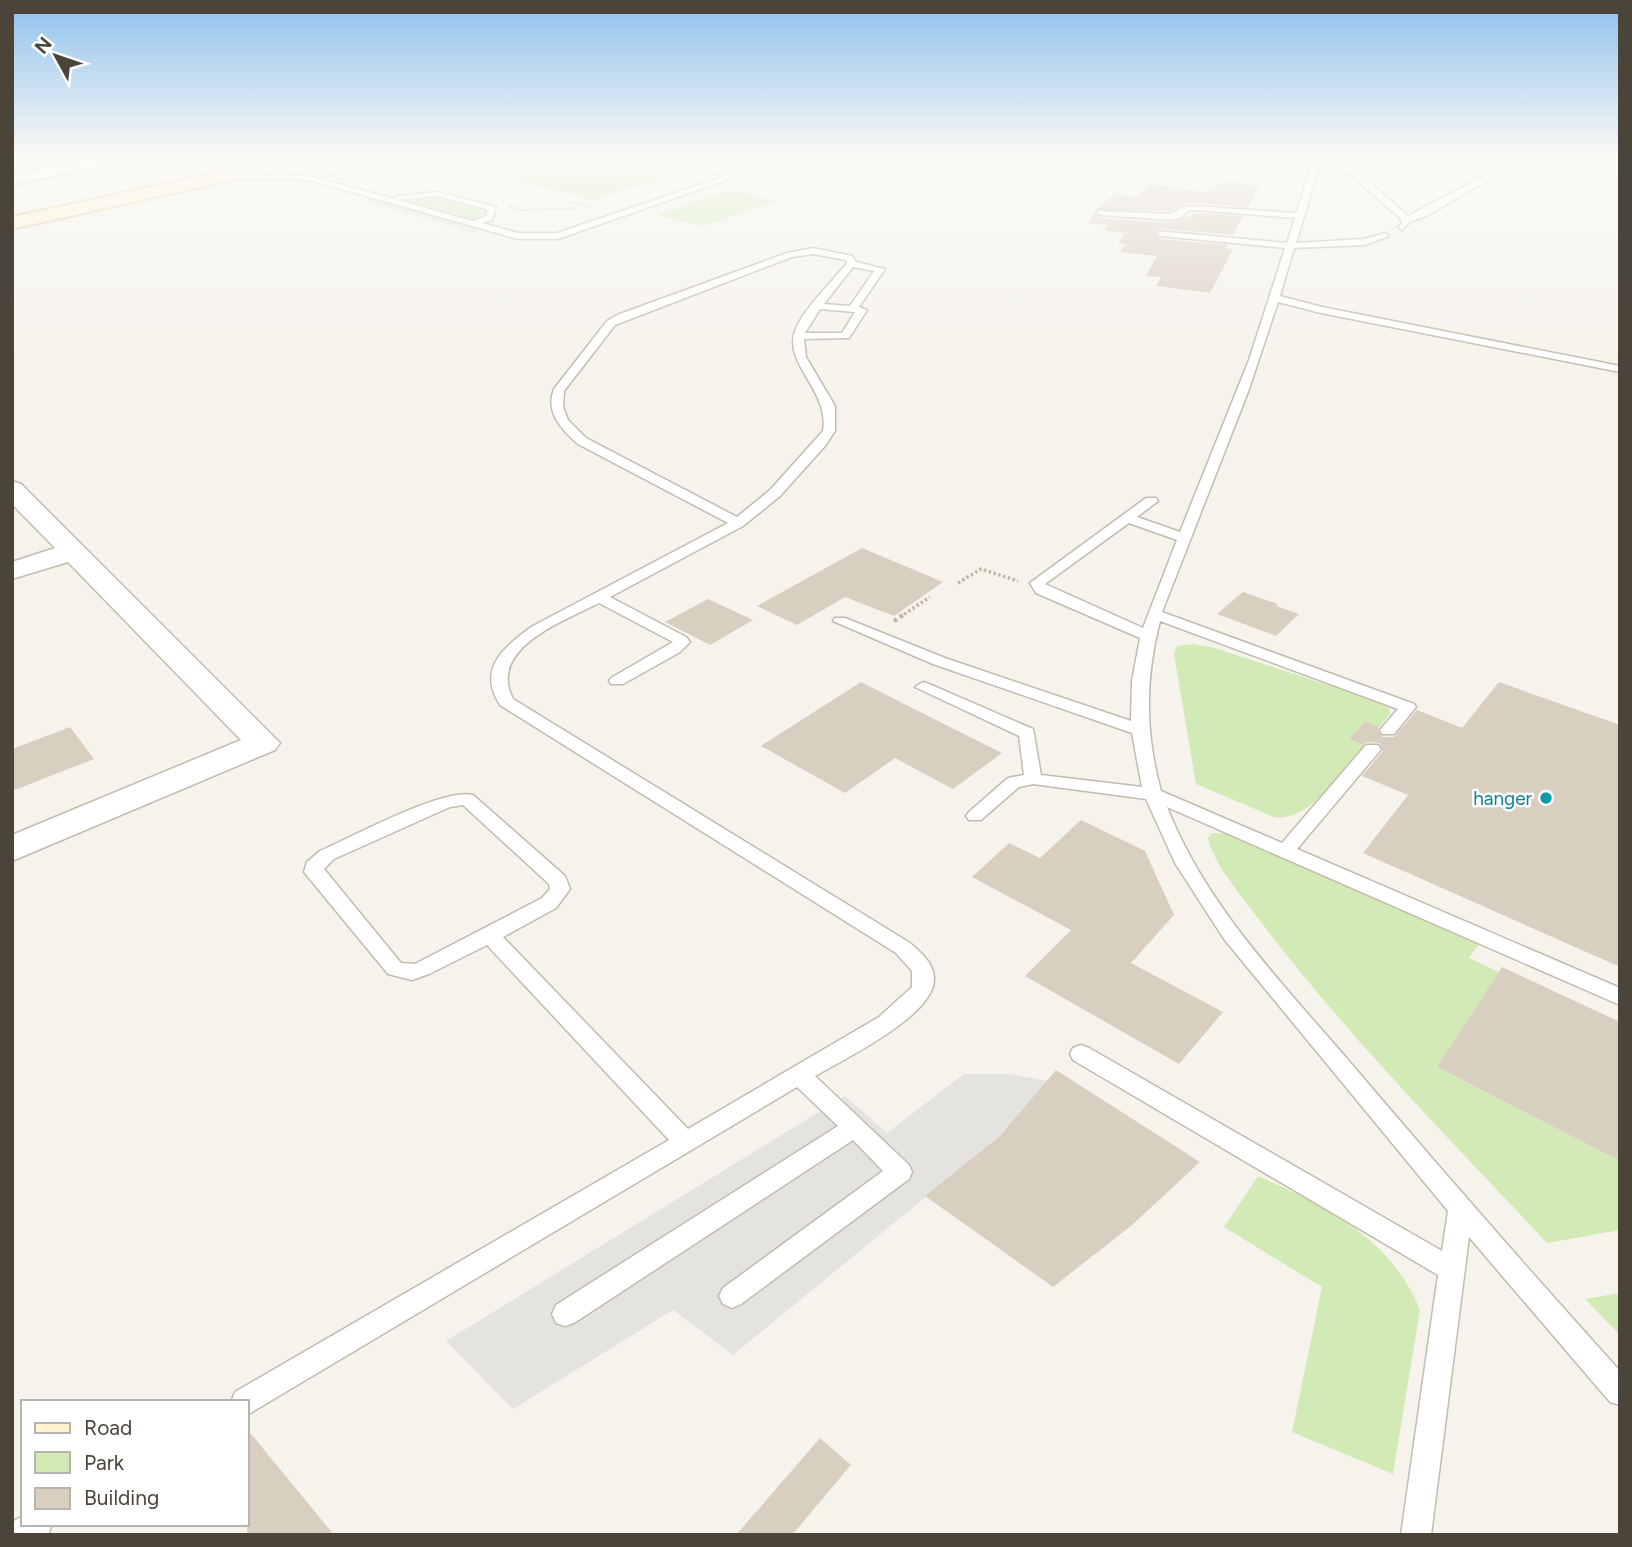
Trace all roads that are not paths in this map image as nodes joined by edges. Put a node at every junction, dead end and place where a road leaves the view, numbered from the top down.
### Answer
1 (493, 228) edge
2 (581, 228) edge
3 (1295, 228) edge
4 (1160, 233) dead end
5 (1385, 236) dead end
6 (1289, 246) junction
7 (851, 264) junction
8 (1275, 298) junction
9 (817, 306) junction
10 (853, 309) junction
11 (1321, 310) junction
12 (1268, 317) junction
13 (800, 337) junction
14 (1620, 369) edge
15 (12, 489) edge
16 (1151, 501) dead end
17 (1127, 518) junction
18 (738, 523) junction
19 (1184, 538) junction
20 (74, 551) junction
21 (12, 571) edge
22 (599, 597) junction
23 (1154, 614) junction
24 (840, 621) dead end
25 (1148, 636) junction
26 (617, 681) dead end
27 (923, 687) dead end
28 (1140, 730) junction
29 (1388, 730) dead end
30 (1372, 749) dead end
31 (1034, 779) junction
32 (1153, 794) junction
33 (975, 816) dead end
34 (12, 849) edge
35 (1285, 851) junction
36 (489, 935) junction
37 (1620, 997) edge
38 (1081, 1054) dead end
39 (799, 1075) junction
40 (855, 1128) junction
41 (686, 1142) junction
42 (1460, 1210) junction
43 (1452, 1270) junction
44 (732, 1296) dead end
45 (565, 1314) dead end
46 (1620, 1392) edge
47 (248, 1400) edge
48 (1416, 1535) edge

1 - 2 lane
3 - 6 lane
4 - 6 lane
5 - 6 lane
6 - 8 lane
7 - 9 lane
7 - 10 lane
7 - 18 lane
8 - 11 lane
8 - 12 lane
9 - 10 lane
9 - 13 lane
10 - 13 lane
11 - 12 lane
11 - 14 lane
12 - 19 lane
13 - 18 lane
15 - 20 street
16 - 17 lane
17 - 19 lane
17 - 25 lane
18 - 22 lane
19 - 23 lane
20 - 21 street
20 - 34 street
22 - 26 lane
22 - 39 lane
23 - 25 lane
23 - 29 lane
24 - 28 lane
25 - 28 lane
27 - 31 lane
28 - 32 lane
30 - 35 lane
31 - 32 lane
31 - 33 lane
32 - 35 lane
32 - 42 lane
35 - 37 lane
36 - 36 lane
36 - 41 lane
38 - 43 lane
39 - 40 lane
39 - 41 lane
40 - 44 lane
40 - 45 lane
41 - 47 lane
42 - 43 lane
42 - 46 lane
43 - 48 lane

